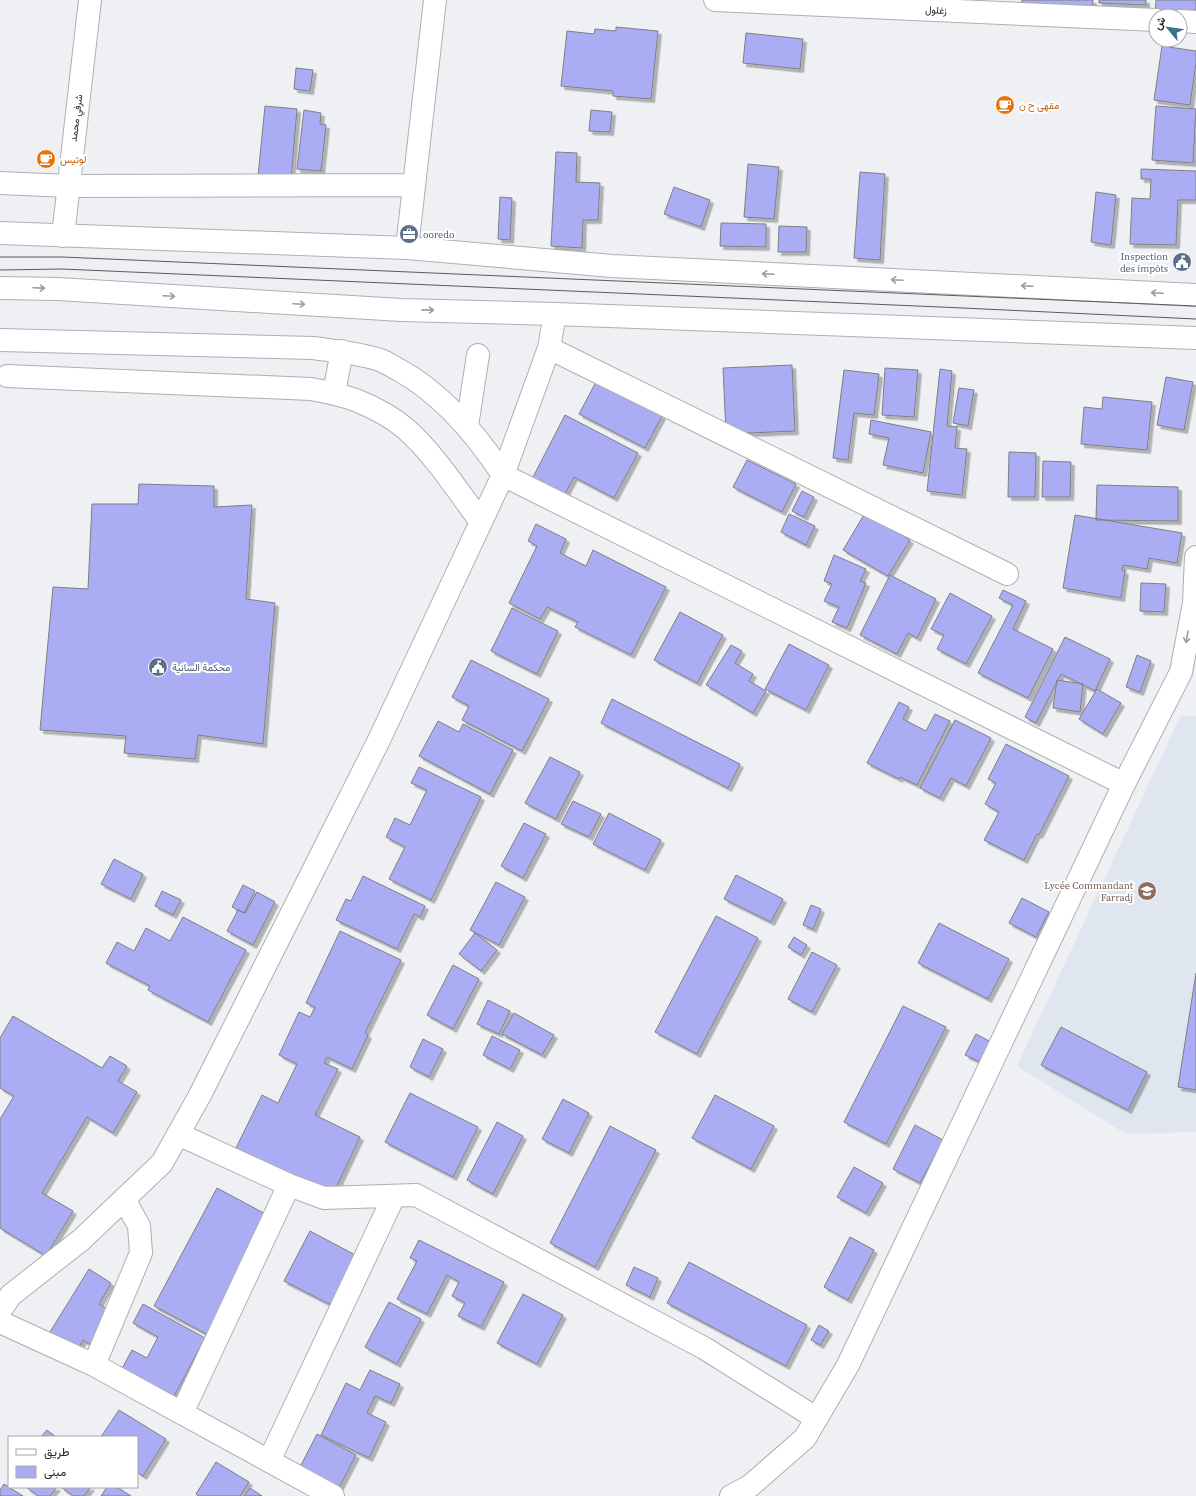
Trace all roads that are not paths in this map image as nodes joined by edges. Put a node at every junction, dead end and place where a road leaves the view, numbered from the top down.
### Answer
1 (90, 0) edge
2 (436, 0) edge
3 (715, 0) edge
4 (1148, 20) edge
5 (0, 183) edge
6 (414, 185) junction
7 (68, 186) junction
8 (0, 233) edge
9 (64, 236) junction
10 (407, 248) junction
11 (0, 288) edge
12 (1196, 295) edge
13 (555, 314) junction
14 (1196, 338) edge
15 (0, 340) edge
16 (550, 348) junction
17 (342, 351) junction
18 (478, 355) dead end
19 (7, 376) dead end
20 (334, 393) junction
21 (467, 426) junction
22 (503, 476) junction
23 (481, 522) junction
24 (1196, 557) edge
25 (1007, 574) dead end
26 (1195, 603) edge
27 (1188, 673) edge
28 (1124, 784) junction
29 (178, 1134) junction
30 (289, 1185) junction
31 (394, 1196) junction
32 (124, 1199) junction
33 (0, 1311) edge
34 (0, 1322) edge
35 (94, 1365) junction
36 (182, 1413) junction
37 (816, 1418) junction
38 (268, 1461) junction
39 (333, 1496) edge
40 (731, 1496) edge

1 - 7 street, شرفي محمد
2 - 6 street
3 - 4 street, زغلول
5 - 7 street
6 - 7 street
6 - 10 street
7 - 9 street, شرفي محمد
8 - 9 street
9 - 10 street
12 -> 10 street
11 -> 13 street
13 - 14 street
13 - 16 street
15 - 17 street
16 - 22 street
16 - 25 street
17 - 20 street
17 - 21 street
18 - 21 street
19 - 20 street
20 - 23 street
21 - 22 street
22 - 23 street
22 - 28 street
23 - 29 street
24 - 26 street
26 -> 27 street
27 - 28 street
28 - 37 street
29 - 30 street
29 - 32 street
30 - 31 street
30 - 36 street
31 - 37 street
31 - 38 street
32 - 33 street
32 - 35 street
34 - 35 street
35 - 36 street
36 - 38 street
37 - 40 street
38 - 39 street

